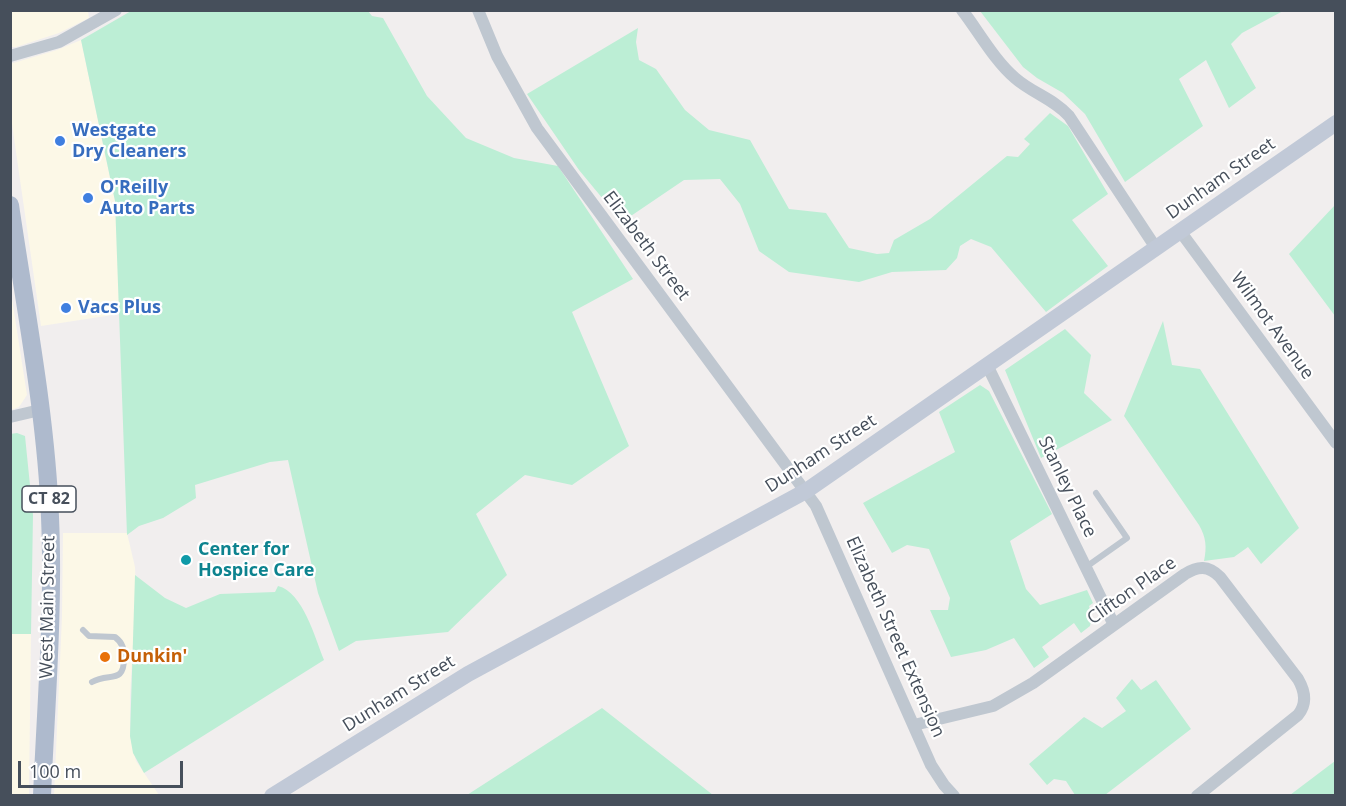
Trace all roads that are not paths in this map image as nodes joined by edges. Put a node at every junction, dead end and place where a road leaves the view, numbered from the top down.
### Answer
1 (116, 10) edge
2 (478, 10) edge
3 (962, 10) edge
4 (10, 56) edge
5 (1335, 123) edge
6 (10, 205) edge
7 (1180, 231) junction
8 (1156, 248) junction
9 (987, 365) junction
10 (40, 410) junction
11 (10, 417) edge
12 (1335, 443) edge
13 (806, 491) junction
14 (1096, 493) dead end
15 (1086, 567) junction
16 (1114, 625) junction
17 (83, 630) dead end
18 (92, 682) dead end
19 (914, 725) junction
20 (944, 785) junction
21 (42, 795) edge
22 (272, 795) edge
23 (935, 795) edge
24 (954, 795) edge
25 (1197, 795) edge

1 - 4 street
2 - 13 street, Elizabeth Street
3 - 8 street
5 - 7 street, Dunham Street
6 - 10 main road, West Main Street / CT 82
7 - 8 street, Dunham Street
7 - 12 street, Wilmot Avenue
8 - 9 street, Dunham Street
9 - 13 street, Dunham Street
9 - 15 street, Stanley Place
10 - 11 street
10 - 21 main road, West Main Street / CT 82
13 - 19 street, Elizabeth Street Extension
13 - 22 street, Dunham Street
14 - 15 lane
15 - 16 street, Stanley Place
16 - 19 street, Clifton Place
16 - 25 street, Clifton Place
17 - 18 lane
19 - 20 street, Elizabeth Street Extension
20 - 23 street
20 - 24 street, Elizabeth Street Extension

